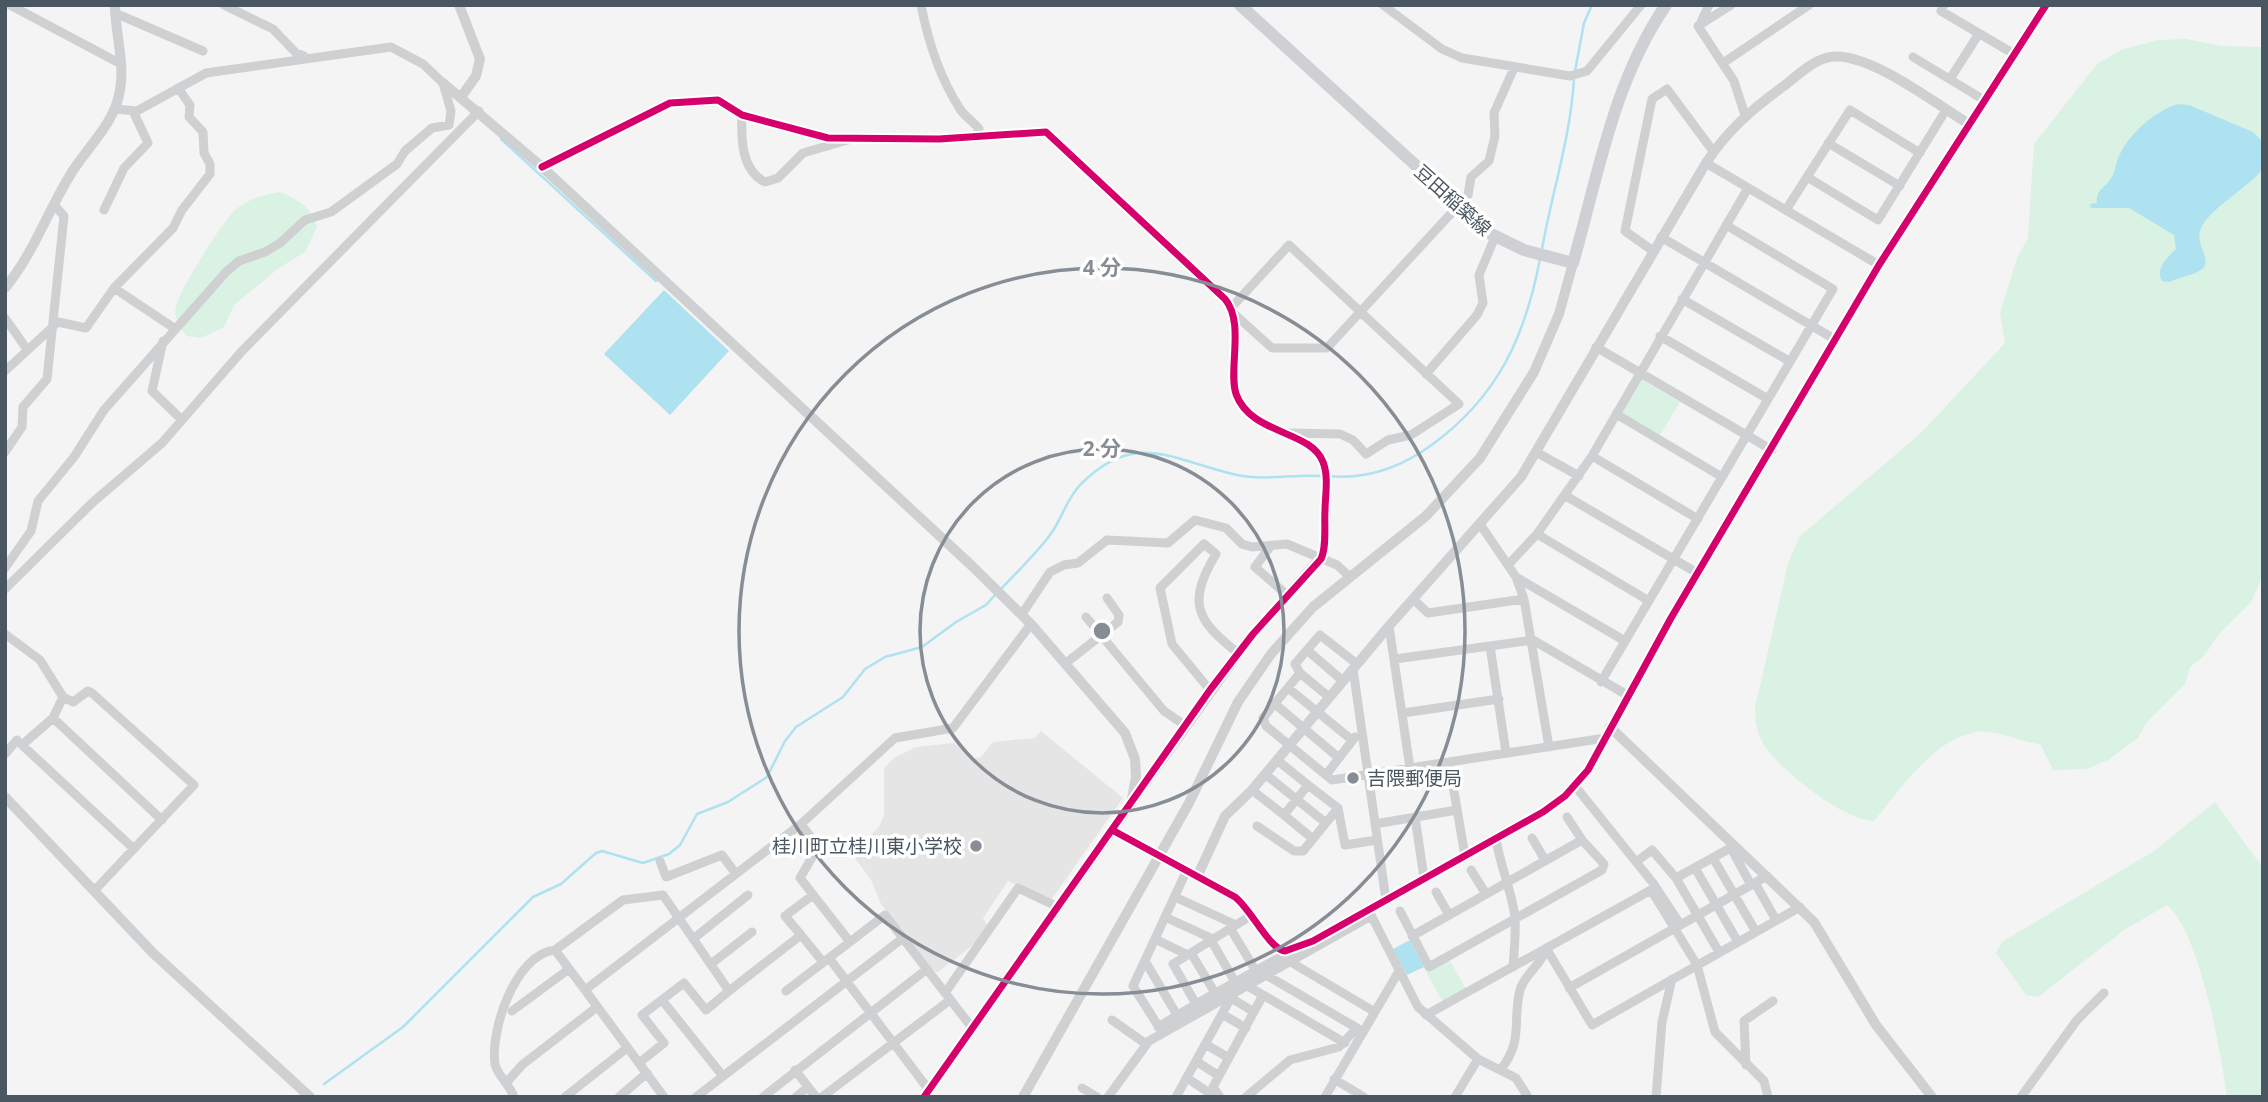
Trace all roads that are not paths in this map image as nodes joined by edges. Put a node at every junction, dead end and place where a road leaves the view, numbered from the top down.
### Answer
1 (10, 5) edge
2 (224, 5) edge
3 (459, 5) edge
4 (921, 5) edge
5 (1240, 5) edge
6 (1383, 5) edge
7 (1641, 5) edge
8 (1666, 5) edge
9 (1709, 5) edge
10 (1731, 5) edge
11 (1944, 5) edge
12 (2046, 5) edge
13 (1807, 6) edge
14 (115, 9) edge
15 (1698, 26) junction
16 (1978, 34) junction
17 (203, 51) dead end
18 (2014, 54) junction
19 (306, 57) junction
20 (1913, 57) dead end
21 (1723, 63) junction
22 (121, 64) junction
23 (1514, 68) junction
24 (1950, 79) junction
25 (443, 83) junction
26 (178, 88) junction
27 (461, 97) junction
28 (1984, 100) junction
29 (115, 109) junction
30 (1946, 110) junction
31 (133, 111) junction
32 (479, 111) junction
33 (742, 115) junction
34 (1745, 115) junction
35 (1969, 124) junction
36 (851, 138) junction
37 (975, 138) junction
38 (1828, 143) junction
39 (1713, 151) junction
40 (1920, 153) junction
41 (1706, 163) junction
42 (542, 167) junction
43 (1807, 177) junction
44 (1900, 186) junction
45 (1748, 188) junction
46 (54, 205) junction
47 (1458, 206) junction
48 (104, 210) dead end
49 (1786, 210) junction
50 (1726, 225) junction
51 (1661, 237) junction
52 (1496, 238) junction
53 (1653, 251) junction
54 (1703, 261) junction
55 (1573, 263) junction
56 (1880, 265) junction
57 (5, 288) edge
58 (114, 288) junction
59 (1682, 299) junction
60 (1231, 310) junction
61 (1360, 312) junction
62 (5, 318) edge
63 (51, 326) junction
64 (1811, 326) junction
65 (174, 328) junction
66 (1660, 336) junction
67 (164, 340) junction
68 (1836, 340) junction
69 (1596, 347) junction
70 (26, 348) junction
71 (1789, 361) junction
72 (5, 371) edge
73 (1639, 373) junction
74 (1426, 374) junction
75 (1768, 399) junction
76 (1616, 414) junction
77 (182, 420) junction
78 (1280, 433) junction
79 (1746, 436) junction
80 (1772, 450) junction
81 (5, 452) edge
82 (1536, 452) junction
83 (1592, 456) junction
84 (1579, 476) junction
85 (1722, 477) junction
86 (1566, 496) junction
87 (1698, 519) junction
88 (1480, 524) junction
89 (1537, 534) junction
90 (1270, 547) junction
91 (1321, 559) junction
92 (1674, 559) junction
93 (1508, 565) junction
94 (5, 568) edge
95 (1699, 575) junction
96 (1349, 576) junction
97 (1516, 577) junction
98 (5, 589) edge
99 (1287, 594) junction
100 (1107, 598) dead end
101 (1413, 599) junction
102 (1524, 599) junction
103 (1649, 601) junction
104 (1021, 614) junction
105 (1086, 617) dead end
106 (1031, 624) junction
107 (1389, 626) junction
108 (5, 634) edge
109 (1101, 635) junction
110 (1533, 640) junction
111 (1625, 641) junction
112 (1490, 646) junction
113 (1307, 650) junction
114 (1238, 653) junction
115 (1395, 659) junction
116 (1066, 663) junction
117 (1355, 666) junction
118 (1300, 673) junction
119 (1343, 681) junction
120 (1601, 682) junction
121 (1288, 688) junction
122 (1210, 690) junction
123 (1627, 695) junction
124 (63, 697) junction
125 (1329, 697) junction
126 (1499, 699) junction
127 (1275, 704) junction
128 (1317, 712) junction
129 (1403, 713) junction
130 (53, 718) junction
131 (1186, 726) junction
132 (1610, 727) junction
133 (1303, 728) junction
134 (1361, 731) junction
135 (1605, 738) junction
136 (17, 740) dead end
137 (1352, 740) junction
138 (1289, 745) junction
139 (1549, 747) junction
140 (1506, 753) junction
141 (5, 754) edge
142 (1339, 758) junction
143 (1277, 760) junction
144 (1449, 762) junction
145 (1410, 768) junction
146 (1265, 774) junction
147 (1326, 775) junction
148 (1368, 775) junction
149 (1308, 785) junction
150 (1575, 786) junction
151 (1252, 790) junction
152 (1296, 799) junction
153 (7, 801) edge
154 (1131, 804) junction
155 (1338, 808) junction
156 (1457, 810) junction
157 (1283, 815) junction
158 (1415, 817) junction
159 (1567, 817) dead end
160 (162, 820) junction
161 (1326, 823) junction
162 (801, 824) junction
163 (1375, 824) junction
164 (1256, 826) dead end
165 (1114, 831) junction
166 (1532, 838) dead end
167 (1313, 839) junction
168 (1377, 839) junction
169 (1496, 839) junction
170 (1581, 840) junction
171 (1733, 847) junction
172 (134, 849) junction
173 (1465, 856) junction
174 (1160, 857) junction
175 (1713, 858) junction
176 (660, 860) dead end
177 (1545, 860) junction
178 (1636, 862) junction
179 (1695, 868) junction
180 (1471, 870) dead end
181 (736, 874) junction
182 (1192, 874) junction
183 (1767, 876) junction
184 (1424, 878) junction
185 (1676, 878) junction
186 (1507, 882) junction
187 (1753, 884) junction
188 (94, 891) junction
189 (1436, 892) dead end
190 (1486, 894) junction
191 (1734, 894) junction
192 (748, 895) dead end
193 (813, 895) junction
194 (1175, 897) junction
195 (1386, 900) junction
196 (1715, 905) junction
197 (1058, 907) junction
198 (1800, 907) junction
199 (1399, 911) dead end
200 (1370, 913) junction
201 (1252, 915) junction
202 (1449, 915) junction
203 (1697, 915) junction
204 (1165, 917) junction
205 (677, 919) junction
206 (1515, 919) junction
207 (1776, 920) junction
208 (1677, 926) junction
209 (1233, 927) junction
210 (752, 932) dead end
211 (1756, 932) junction
212 (801, 935) junction
213 (1412, 936) junction
214 (903, 938) junction
215 (693, 939) junction
216 (1155, 939) junction
217 (1212, 939) junction
218 (850, 942) junction
219 (1738, 942) junction
220 (1546, 948) junction
221 (555, 950) junction
222 (1718, 953) junction
223 (1189, 954) junction
224 (1287, 958) junction
225 (826, 960) junction
226 (1145, 961) junction
227 (711, 964) junction
228 (1697, 965) junction
229 (1513, 967) junction
230 (927, 969) junction
231 (569, 970) junction
232 (1256, 971) junction
233 (1399, 971) junction
234 (1266, 975) junction
235 (1672, 979) junction
236 (846, 981) junction
237 (1246, 985) junction
238 (1569, 988) junction
239 (585, 990) junction
240 (729, 991) junction
241 (786, 991) dead end
242 (1233, 991) junction
243 (1215, 993) junction
244 (2104, 993) dead end
245 (1263, 995) junction
246 (947, 996) junction
247 (662, 1000) junction
248 (1773, 1000) dead end
249 (1196, 1004) junction
250 (597, 1007) junction
251 (512, 1011) dead end
252 (1254, 1012) junction
253 (1375, 1012) junction
254 (871, 1013) junction
255 (1222, 1014) junction
256 (1177, 1015) junction
257 (1426, 1015) junction
258 (1112, 1020) dead end
259 (1245, 1028) junction
260 (973, 1029) junction
261 (1160, 1030) junction
262 (1360, 1030) junction
263 (893, 1043) junction
264 (1345, 1043) junction
265 (1146, 1044) junction
266 (1205, 1044) junction
267 (627, 1048) junction
268 (1229, 1058) junction
269 (1478, 1059) junction
270 (1196, 1060) junction
271 (639, 1063) junction
272 (1746, 1065) junction
273 (1501, 1069) junction
274 (795, 1070) junction
275 (647, 1073) junction
276 (722, 1075) junction
277 (1219, 1076) junction
278 (1187, 1078) junction
279 (1334, 1079) junction
280 (508, 1082) junction
281 (808, 1087) junction
282 (1082, 1088) dead end
283 (926, 1093) edge
284 (1217, 1094) edge
285 (1179, 1096) edge
286 (310, 1097) edge
287 (514, 1097) edge
288 (565, 1097) edge
289 (619, 1097) edge
290 (664, 1097) edge
291 (696, 1097) edge
292 (763, 1097) edge
293 (796, 1097) edge
294 (816, 1097) edge
295 (822, 1097) edge
296 (1023, 1097) edge
297 (1097, 1097) edge
298 (1108, 1097) edge
299 (1246, 1097) edge
300 (1325, 1097) edge
301 (1364, 1097) edge
302 (1455, 1097) edge
303 (1528, 1097) edge
304 (1656, 1097) edge
305 (1768, 1097) edge
306 (1932, 1097) edge
307 (2021, 1097) edge

1 - 22 street
2 - 19 street
3 - 27 street
4 - 37 street
5 - 47 main road, 豆田稲築線
6 - 23 street
7 - 23 street
8 - 55 main road
9 - 15 street
10 - 15 street
11 - 16 street
12 - 18 street
13 - 21 street
14 - 17 street
14 - 22 street
15 - 21 street
16 - 18 street
16 - 24 street
18 - 28 street
19 - 25 street
19 - 26 street
20 - 24 street
21 - 34 street
22 - 29 street
23 - 47 street
24 - 28 street
25 - 27 street
25 - 65 street
26 - 31 street
26 - 58 street
27 - 32 street
28 - 35 street
29 - 31 street
29 - 46 street
30 - 34 street
30 - 35 street
30 - 40 street
31 - 48 street
32 - 42 street
32 - 77 street
33 - 36 street
33 - 36 street
33 - 42 street
34 - 39 street
35 - 56 street
36 - 37 street
37 - 60 street
38 - 40 street
38 - 43 street
38 - 44 street
39 - 41 street
39 - 53 street
40 - 44 street
41 - 45 street
41 - 51 street
42 - 104 street
43 - 44 street
43 - 49 street
45 - 49 street
45 - 50 street
46 - 57 street
46 - 63 street
47 - 52 main road, 豆田稲築線
47 - 61 street
49 - 56 street
50 - 54 street
50 - 64 street
51 - 53 street
51 - 54 street
52 - 55 main road, 豆田稲築線
52 - 74 street
53 - 69 street
54 - 59 street
54 - 64 street
55 - 96 street
56 - 68 street
58 - 63 street
58 - 65 street
59 - 66 street
59 - 71 street
60 - 61 street
60 - 61 street
60 - 78 street
61 - 74 street
62 - 70 street
63 - 70 street
63 - 81 street
64 - 68 street
64 - 71 street
65 - 67 street
66 - 73 street
66 - 75 street
67 - 77 street
67 - 94 street
68 - 80 street
69 - 73 street
69 - 82 street
70 - 72 street
71 - 75 street
73 - 76 street
73 - 79 street
74 - 78 street
75 - 79 street
76 - 83 street
76 - 85 street
77 - 98 street
78 - 91 street
79 - 80 street
79 - 85 street
80 - 95 street
82 - 84 street
82 - 88 street
83 - 84 street
83 - 87 street
84 - 86 street
85 - 87 street
86 - 89 street
86 - 92 street
87 - 92 street
88 - 93 street
88 - 101 street
89 - 93 street
89 - 103 street
90 - 91 street
90 - 99 street
90 - 104 street
91 - 96 street
91 - 99 street
92 - 95 street
92 - 103 street
93 - 97 street
95 - 123 street
96 - 174 street
97 - 102 street
97 - 111 street
99 - 114 street
100 - 109 street
101 - 102 street
101 - 107 street
102 - 110 street
103 - 111 street
104 - 106 street
105 - 109 street
106 - 116 street
106 - 162 street
107 - 115 street
107 - 117 street
108 - 124 street
109 - 116 street
109 - 131 street
110 - 112 street
110 - 120 street
110 - 139 street
111 - 120 street
112 - 115 street
112 - 126 street
113 - 117 street
113 - 118 street
113 - 119 street
114 - 122 street
114 - 122 street
115 - 129 street
116 - 154 street
117 - 119 street
117 - 134 street
118 - 121 street
118 - 125 street
119 - 125 street
120 - 123 street
121 - 127 street
121 - 128 street
122 - 131 street
123 - 132 street
124 - 130 street
124 - 160 street
125 - 128 street
126 - 129 street
126 - 140 street
127 - 133 street
127 - 138 street
128 - 133 street
128 - 137 street
129 - 145 street
130 - 160 street
130 - 172 street
131 - 154 street
132 - 135 street
132 - 171 street
133 - 138 street
133 - 142 street
134 - 137 street
134 - 148 street
135 - 139 street
135 - 150 street
136 - 141 street
137 - 142 street
138 - 143 street
138 - 147 street
139 - 140 street
140 - 144 street
142 - 147 street
143 - 146 street
143 - 149 street
144 - 145 street
144 - 156 street
145 - 148 street
146 - 151 street
146 - 152 street
147 - 148 street
148 - 163 street
149 - 152 street
149 - 155 street
150 - 169 street
150 - 178 street
151 - 157 street
151 - 182 street
152 - 157 street
152 - 161 street
153 - 188 street
154 - 165 street
155 - 161 street
155 - 168 street
156 - 158 street
156 - 173 street
157 - 167 street
158 - 163 street
158 - 184 street
159 - 170 street
160 - 172 street
161 - 167 street
162 - 181 street
162 - 193 street
163 - 168 street
164 - 167 street
165 - 174 street
165 - 197 street
166 - 177 street
168 - 195 street
169 - 173 street
169 - 186 street
170 - 177 street
170 - 206 street
171 - 175 street
171 - 183 street
171 - 187 street
172 - 188 street
173 - 184 street
174 - 182 street
174 - 296 street
175 - 179 street
175 - 191 street
176 - 181 street
177 - 186 street
178 - 185 street
178 - 208 street
179 - 185 street
179 - 196 street
180 - 190 street
181 - 205 street
182 - 194 street
182 - 201 street
183 - 187 street
183 - 198 street
184 - 195 street
185 - 203 street
186 - 190 street
186 - 206 street
187 - 191 street
187 - 207 street
188 - 286 street
189 - 202 street
190 - 202 street
191 - 196 street
191 - 211 street
192 - 215 street
193 - 212 street
193 - 218 street
194 - 204 street
194 - 209 street
195 - 200 street
196 - 203 street
196 - 219 street
197 - 246 street
197 - 260 street
198 - 207 street
198 - 306 street
199 - 213 street
200 - 224 street
200 - 233 street
201 - 209 street
201 - 224 street
202 - 213 street
203 - 208 street
203 - 222 street
204 - 216 street
204 - 217 street
205 - 215 street
205 - 221 street
205 - 239 street
206 - 213 street
206 - 229 street
207 - 211 street
208 - 220 street
208 - 228 street
208 - 238 street
209 - 217 street
209 - 232 street
210 - 227 street
211 - 219 street
212 - 225 street
212 - 240 street
214 - 218 street
214 - 230 street
214 - 236 street
215 - 227 street
216 - 223 street
216 - 226 street
217 - 223 street
217 - 242 street
218 - 225 street
219 - 222 street
220 - 229 street
220 - 238 street
220 - 273 street
221 - 231 street
221 - 280 street
222 - 228 street
223 - 243 street
223 - 249 street
224 - 232 street
224 - 234 street
224 - 253 street
225 - 236 street
225 - 241 street
226 - 256 street
226 - 261 street
227 - 240 street
228 - 235 street
228 - 272 street
229 - 257 street
230 - 246 street
230 - 254 street
231 - 239 street
231 - 251 street
232 - 242 street
233 - 253 street
233 - 257 street
234 - 237 street
234 - 262 street
235 - 238 street
235 - 304 street
236 - 254 street
236 - 276 street
237 - 242 street
237 - 245 street
239 - 250 street
240 - 247 street
242 - 243 street
242 - 252 street
242 - 255 street
242 - 261 street
243 - 249 street
244 - 307 street
245 - 252 street
245 - 264 street
246 - 260 street
246 - 263 street
247 - 271 street
247 - 276 street
248 - 272 street
249 - 256 street
250 - 267 street
250 - 280 street
252 - 259 street
253 - 262 street
254 - 263 street
254 - 274 street
255 - 259 street
255 - 266 street
256 - 261 street
257 - 269 street
258 - 265 street
259 - 268 street
260 - 283 street
261 - 265 street
262 - 264 street
262 - 279 street
263 - 283 street
263 - 295 street
264 - 299 street
265 - 298 street
266 - 268 street
266 - 270 street
267 - 271 street
267 - 288 street
268 - 277 street
269 - 273 street
269 - 302 street
270 - 277 street
270 - 278 street
271 - 275 street
272 - 305 street
273 - 303 street
274 - 281 street
274 - 292 street
275 - 289 street
275 - 290 street
276 - 291 street
277 - 284 street
278 - 284 street
278 - 285 street
279 - 300 street
279 - 301 street
280 - 287 street
281 - 293 street
281 - 294 street
282 - 297 street

